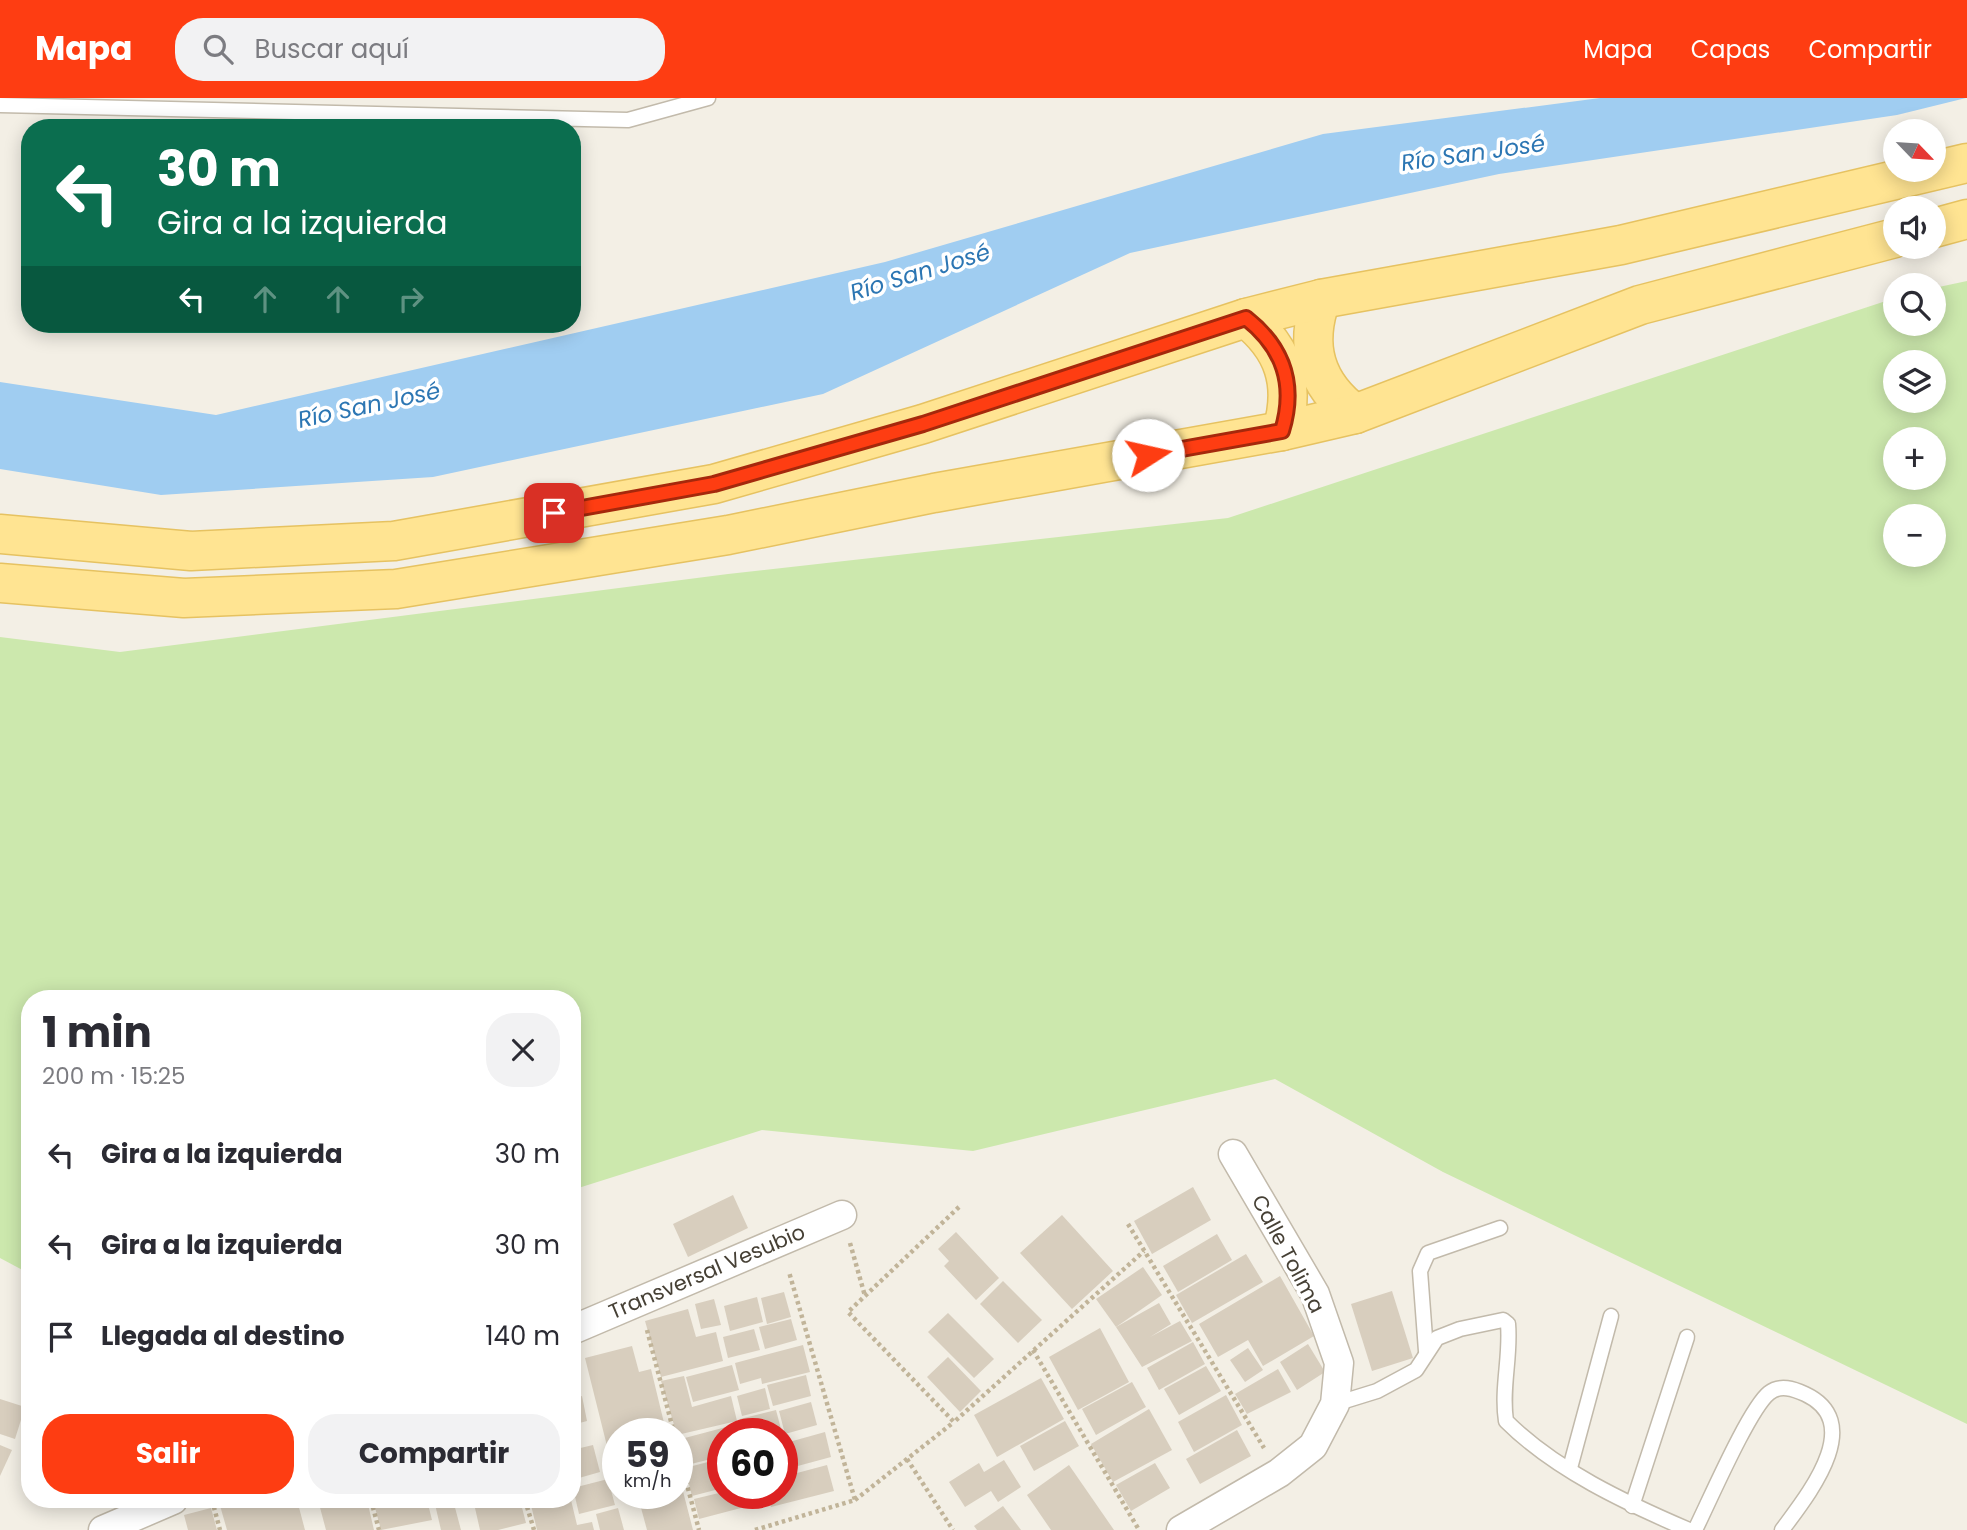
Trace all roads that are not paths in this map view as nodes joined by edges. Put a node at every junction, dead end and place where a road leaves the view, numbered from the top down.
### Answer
1 (708, 98) edge
2 (0, 105) edge
3 (1967, 163) edge
4 (1967, 219) edge
5 (1946, 225) edge
6 (1883, 241) edge
7 (1321, 299) junction
8 (1246, 318) junction
9 (1355, 414) junction
10 (1282, 431) junction
11 (0, 534) edge
12 (0, 583) edge
13 (1233, 1154) dead end
14 (842, 1215) road end
15 (1500, 1228) dead end
16 (1611, 1316) dead end
17 (581, 1326) edge
18 (1687, 1337) dead end
19 (1426, 1351) junction
20 (1335, 1404) junction
21 (1570, 1468) junction
22 (1632, 1506) junction
23 (154, 1508) edge
24 (103, 1530) edge
25 (1183, 1530) edge
26 (1689, 1530) edge
27 (1695, 1530) edge
28 (1782, 1530) edge

1 - 2 lane
3 - 7 main road
4 - 5 main road
6 - 9 main road
7 - 8 main road
7 - 9 main road
8 - 10 main road
8 - 11 main road
9 - 10 main road
10 - 12 main road
13 - 20 street, Calle Tolima
14 - 17 street, Transversal Vesubio
15 - 19 lane
16 - 21 lane
18 - 22 lane
19 - 20 lane
19 - 21 lane
20 - 25 street, Calle Tolima
21 - 22 lane
22 - 26 lane
23 - 24 street
27 - 28 lane

